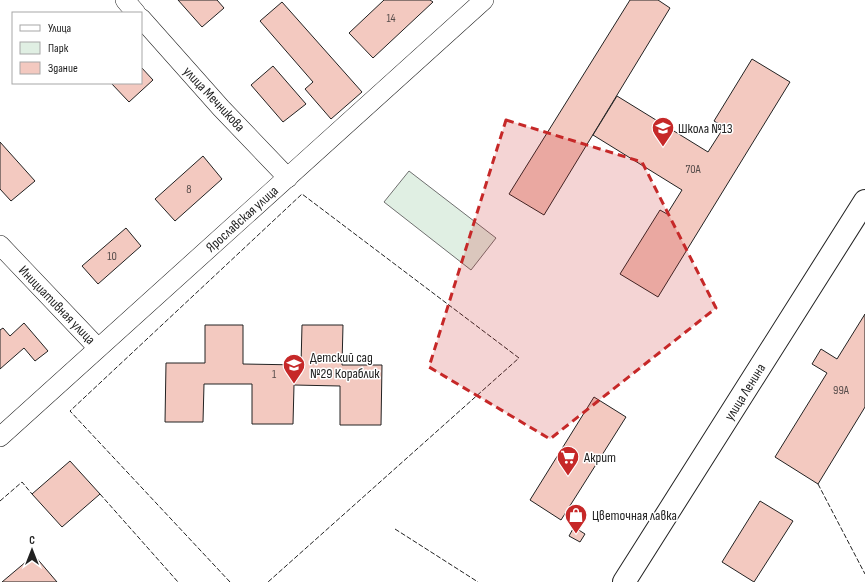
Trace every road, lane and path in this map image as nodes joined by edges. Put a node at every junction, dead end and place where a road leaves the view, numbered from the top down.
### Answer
1 (125, 0) edge
2 (484, 0) edge
3 (135, 12) edge
4 (142, 19) edge
5 (288, 178) junction
6 (865, 201) edge
7 (0, 245) edge
8 (98, 348) junction
9 (0, 437) edge
10 (624, 582) edge

1 - 3 street
2 - 5 street, Ярославская улица
4 - 5 street, улица Мечникова
5 - 8 street, Ярославская улица
6 - 10 street, улица Ленина
7 - 8 street, Инициативная улица
8 - 9 street, Ярославская улица

